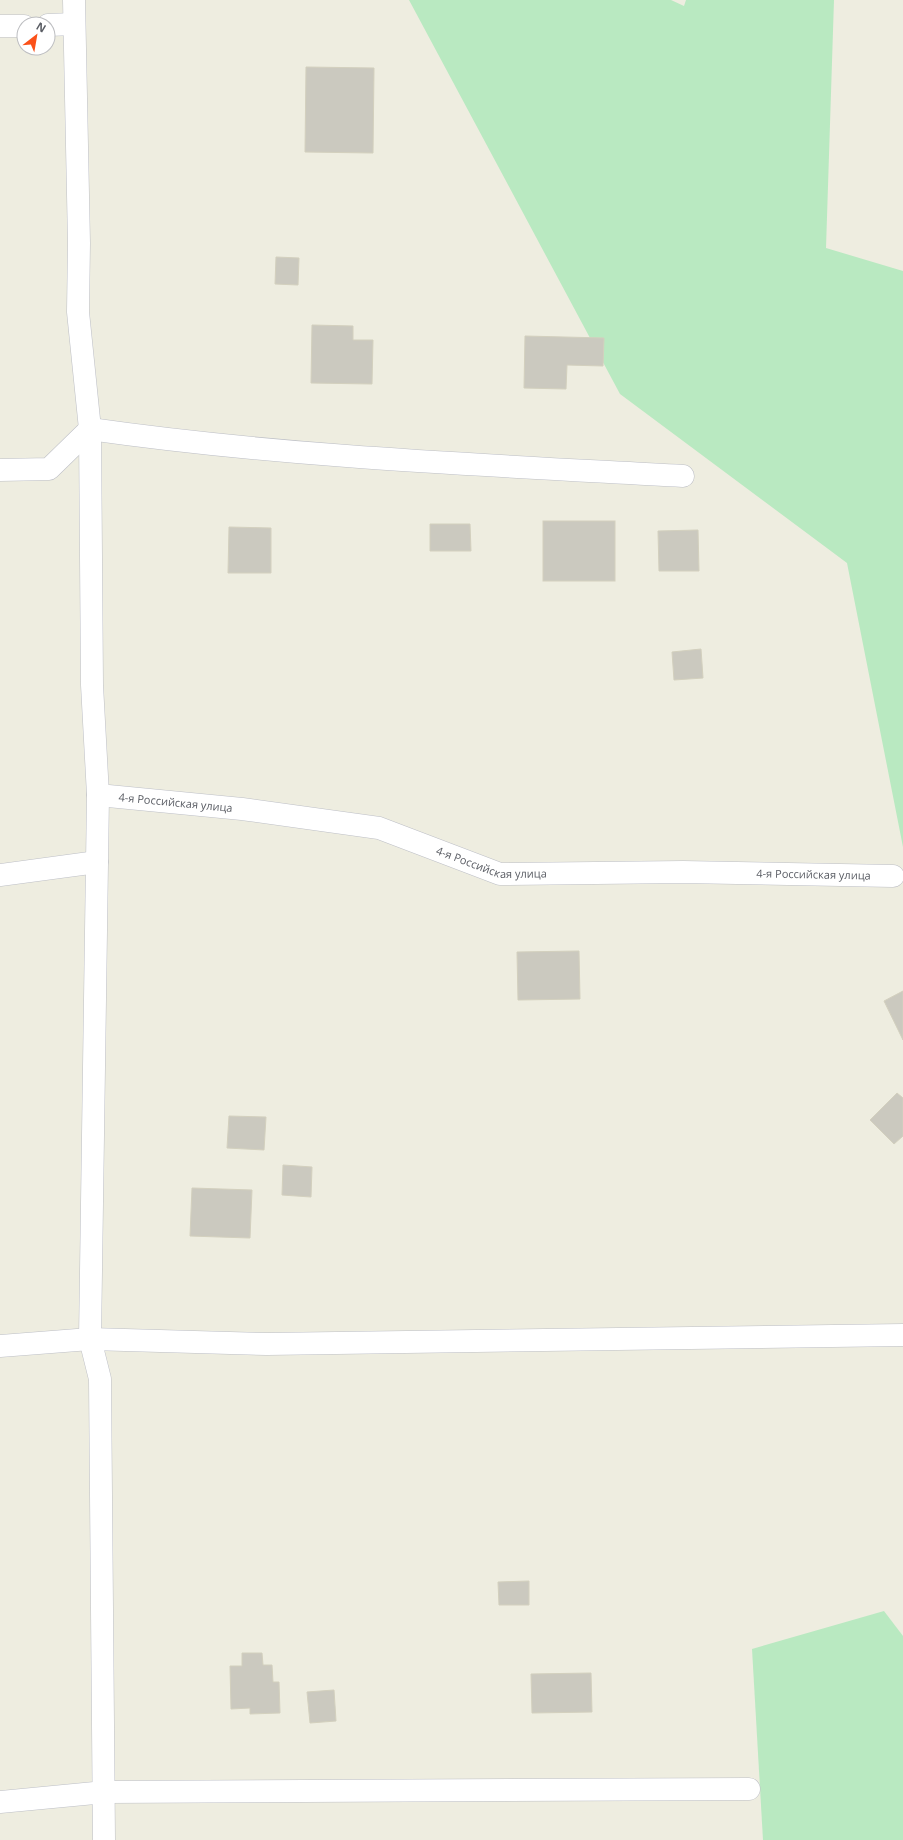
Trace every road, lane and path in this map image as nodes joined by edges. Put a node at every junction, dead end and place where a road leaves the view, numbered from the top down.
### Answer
1 (74, 0) edge
2 (74, 24) junction
3 (56, 25) edge
4 (0, 26) edge
5 (16, 26) edge
6 (90, 430) junction
7 (0, 470) edge
8 (683, 476) dead end
9 (98, 795) junction
10 (97, 862) junction
11 (0, 875) edge
12 (893, 876) dead end
13 (903, 1335) edge
14 (90, 1339) junction
15 (0, 1346) edge
16 (749, 1789) dead end
17 (105, 1792) junction
18 (0, 1802) edge
19 (104, 1840) edge

1 - 2 street
2 - 3 street
2 - 6 street
4 - 5 street
6 - 7 street
6 - 8 street
6 - 9 street
9 - 10 street
9 - 12 street, 4-я Российская улица
10 - 11 street
10 - 14 street
13 - 14 street
14 - 15 street
14 - 17 street
16 - 17 street
17 - 18 street
17 - 19 street

